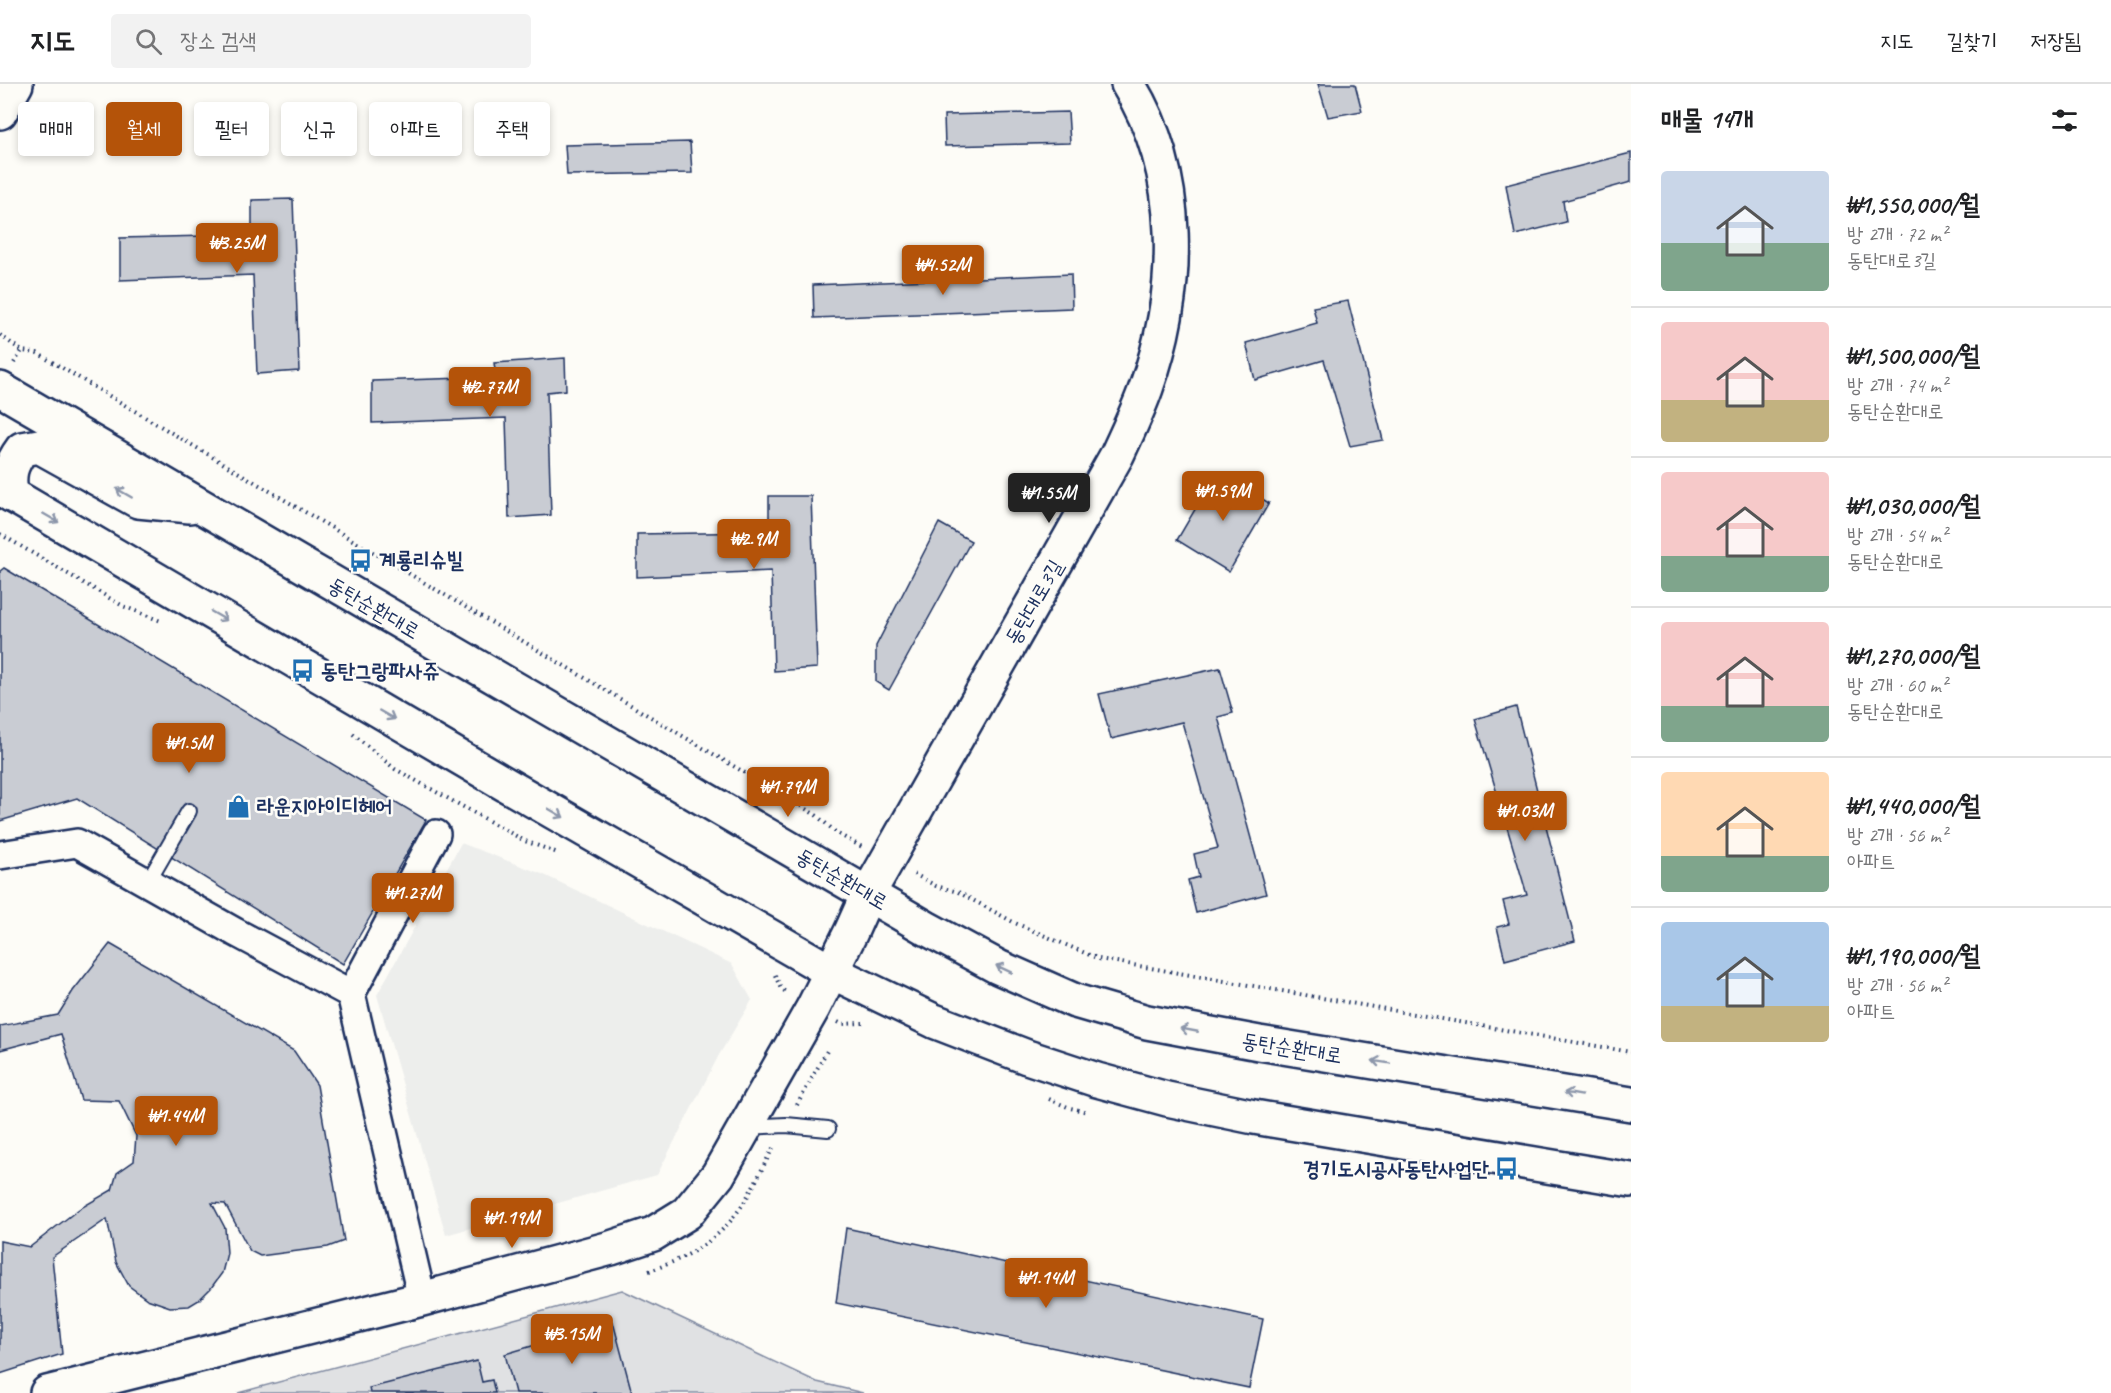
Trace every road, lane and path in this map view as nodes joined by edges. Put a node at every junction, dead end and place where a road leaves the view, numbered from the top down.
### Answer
1 (16, 84) edge
2 (1128, 84) edge
3 (0, 112) edge
4 (0, 335) edge
5 (0, 389) edge
6 (6, 491) edge
7 (201, 507) junction
8 (189, 811) dead end
9 (436, 834) dead end
10 (838, 834) dead end
11 (0, 855) edge
12 (148, 882) junction
13 (936, 886) dead end
14 (868, 894) junction
15 (830, 971) junction
16 (351, 994) junction
17 (873, 1022) dead end
18 (842, 1024) dead end
19 (1631, 1052) edge
20 (1631, 1104) edge
21 (745, 1128) junction
22 (828, 1129) dead end
23 (1631, 1180) edge
24 (422, 1299) junction
25 (47, 1393) edge

1 - 3 main road
2 - 14 main road, 동탄대로3길
4 - 10 path
5 - 7 main road, 동탄순환대로
7 -> 6 main road
6 -> 15 main road
7 - 14 main road, 동탄순환대로
8 - 12 lane
9 - 16 street
11 - 12 street
12 - 16 street
13 - 19 path
14 - 15 main road, 동탄대로3길
20 -> 14 main road, 동탄순환대로
15 - 21 main road, 동탄대로3길
15 - 23 main road
16 - 24 street
17 - 18 path
21 - 22 lane
21 - 24 main road, 동탄대로3길
24 - 25 main road, 동탄대로3길

